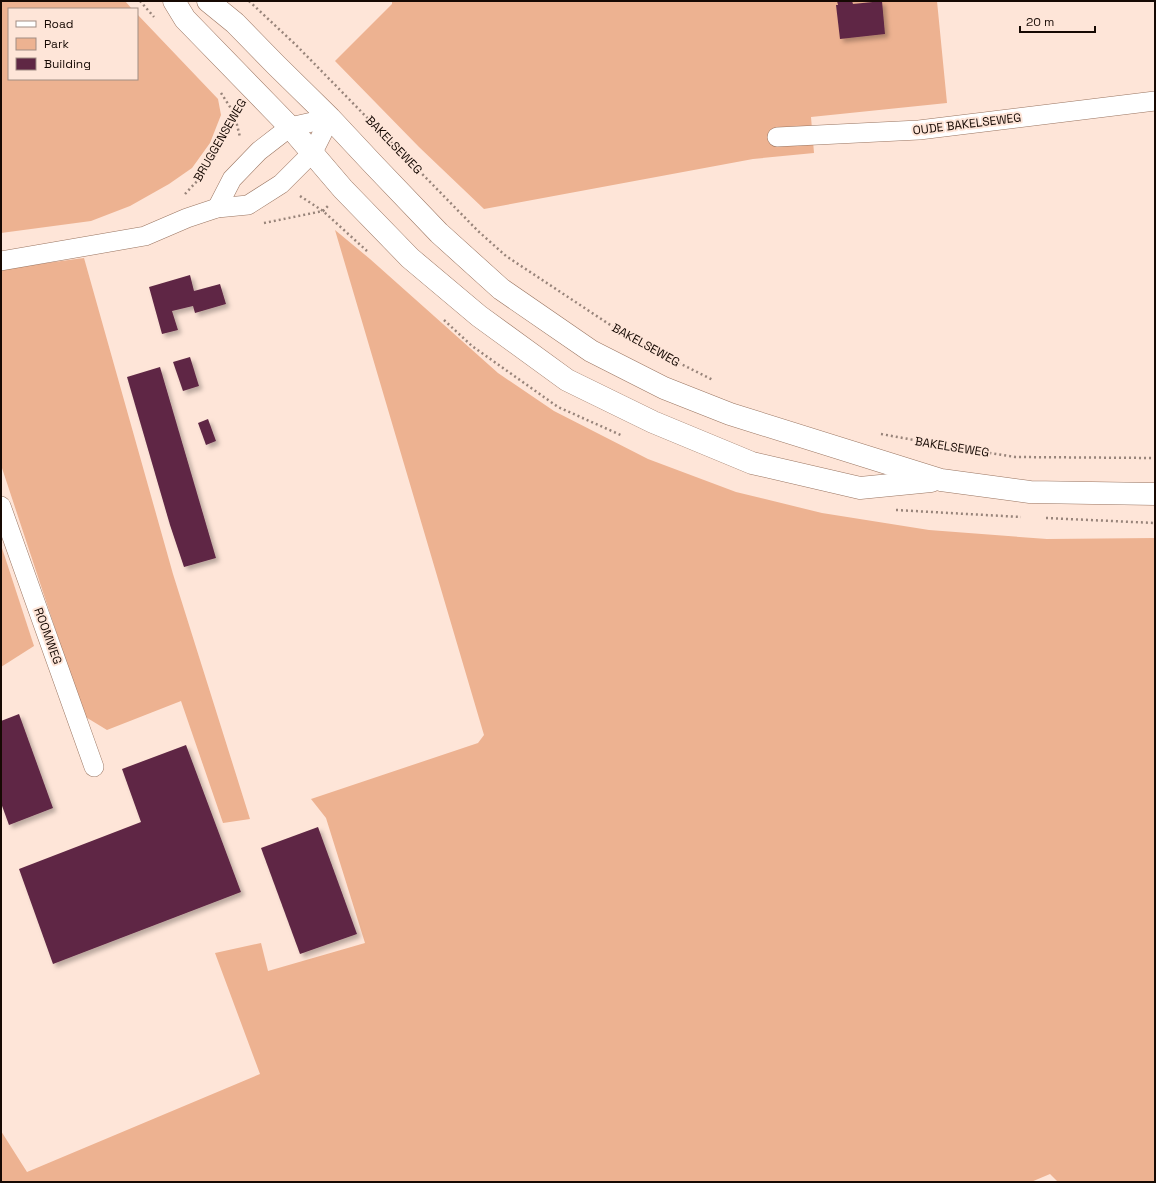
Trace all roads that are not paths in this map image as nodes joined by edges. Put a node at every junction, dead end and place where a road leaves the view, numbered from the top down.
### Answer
1 (174, 1) edge
2 (208, 1) edge
3 (1155, 101) edge
4 (330, 118) junction
5 (290, 127) junction
6 (777, 137) dead end
7 (313, 152) junction
8 (217, 208) junction
9 (1, 261) edge
10 (941, 480) junction
11 (1155, 494) edge
12 (1, 506) edge
13 (94, 767) dead end

1 - 5 main road
2 - 4 main road
3 - 6 street, OUDE BAKELSEWEG
4 - 5 street
4 - 7 street
4 - 10 main road
5 - 7 main road
5 - 8 street
7 - 8 street
7 - 10 main road
8 - 9 street
10 - 11 main road
12 - 13 street, ROOMWEG

